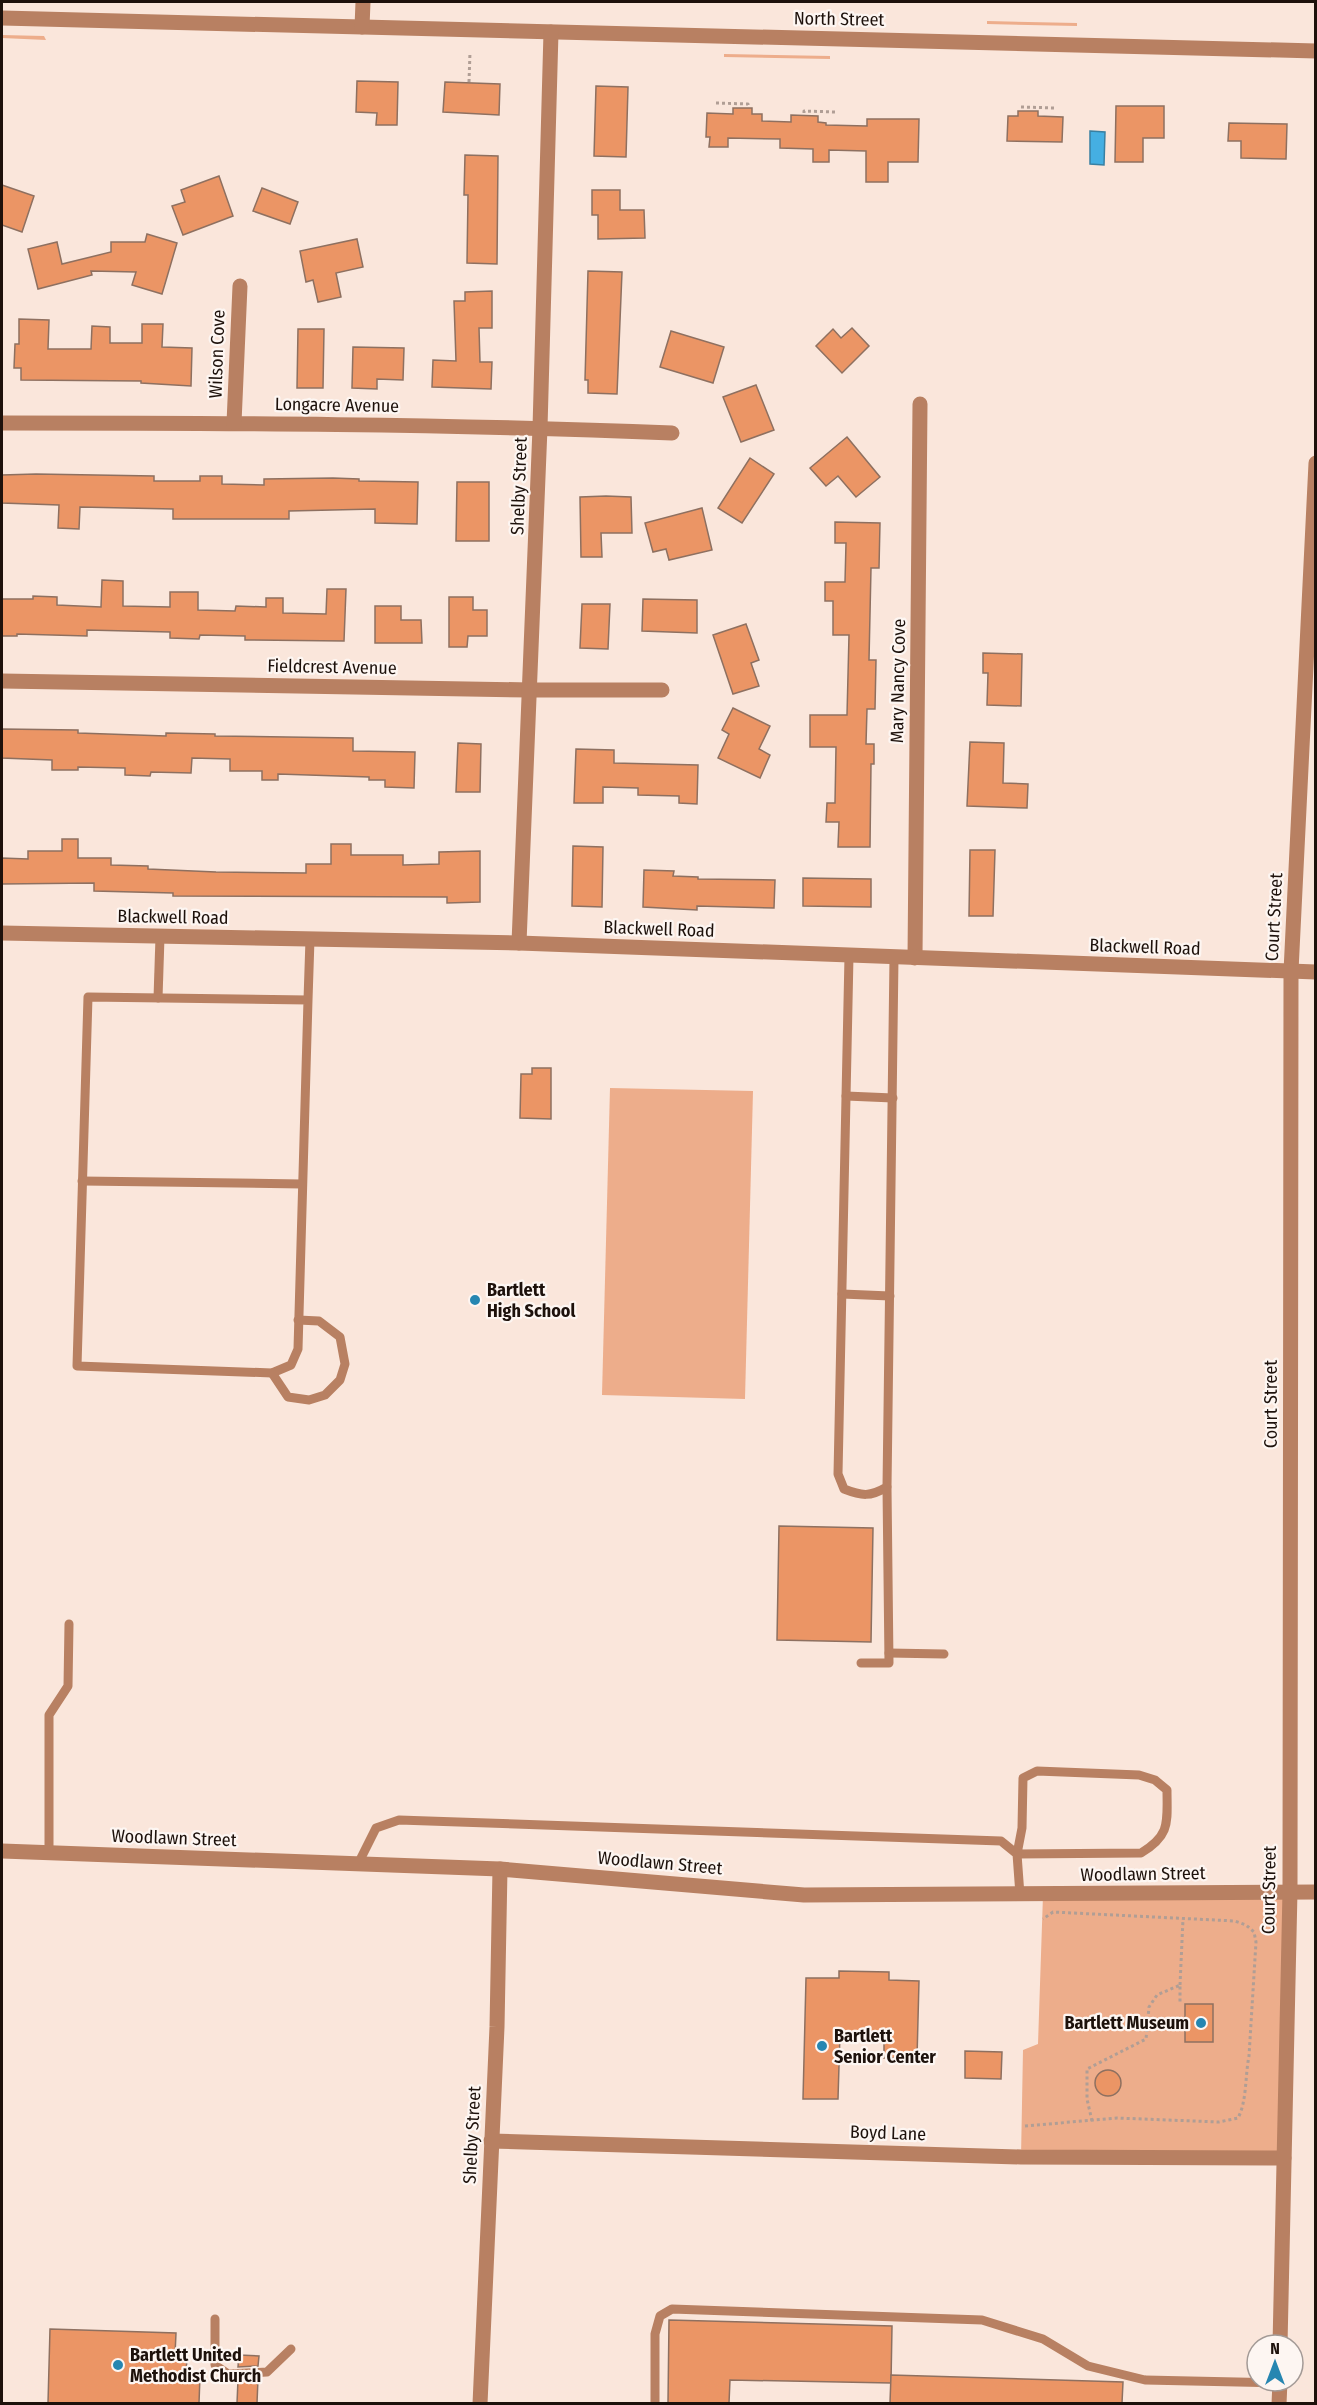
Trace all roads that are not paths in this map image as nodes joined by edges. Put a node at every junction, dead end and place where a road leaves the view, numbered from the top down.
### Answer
1 (363, 2) edge
2 (2, 18) edge
3 (362, 27) junction
4 (551, 32) junction
5 (1316, 51) edge
6 (240, 286) dead end
7 (920, 404) dead end
8 (2, 423) edge
9 (234, 423) junction
10 (540, 428) junction
11 (672, 433) dead end
12 (1316, 463) edge
13 (2, 681) edge
14 (530, 690) junction
15 (662, 690) dead end
16 (2, 933) edge
17 (160, 937) junction
18 (310, 939) junction
19 (519, 943) junction
20 (849, 956) junction
21 (894, 958) junction
22 (915, 958) junction
23 (1291, 971) junction
24 (1316, 972) edge
25 (158, 998) junction
26 (308, 1000) junction
27 (846, 1096) junction
28 (893, 1098) junction
29 (82, 1181) junction
30 (302, 1184) junction
31 (842, 1294) junction
32 (890, 1296) junction
33 (298, 1320) junction
34 (273, 1373) junction
35 (887, 1487) junction
36 (69, 1624) dead end
37 (889, 1653) junction
38 (944, 1654) dead end
39 (861, 1663) dead end
40 (2, 1851) edge
41 (49, 1853) junction
42 (1017, 1854) junction
43 (358, 1864) junction
44 (501, 1869) junction
45 (1290, 1891) junction
46 (1316, 1892) edge
47 (1020, 1895) junction
48 (490, 2141) junction
49 (1284, 2158) junction
50 (215, 2319) dead end
51 (1280, 2333) edge
52 (291, 2349) dead end
53 (1245, 2381) edge
54 (480, 2403) edge
55 (655, 2403) edge

1 - 3 street
2 - 3 street, North Street
3 - 4 street, North Street
4 - 5 street, North Street
4 - 10 street, Shelby Street
6 - 9 street, Wilson Cove
7 - 22 street, Mary Nancy Cove
8 - 9 street, Longacre Avenue
9 - 10 street, Longacre Avenue
10 - 11 street, Longacre Avenue
10 - 14 street, Shelby Street
12 - 23 street, Court Street
13 - 14 street, Fieldcrest Avenue
14 - 15 street, Fieldcrest Avenue
14 - 19 street, Shelby Street
16 - 17 street, Blackwell Road
17 - 18 street, Blackwell Road
17 - 25 lane
18 - 19 street, Blackwell Road
18 - 26 lane
19 - 20 street, Blackwell Road
20 - 21 street, Blackwell Road
20 - 27 lane
21 - 22 street, Blackwell Road
21 - 28 lane
22 - 23 street, Blackwell Road
23 - 24 street, Blackwell Road
23 - 45 street, Court Street
25 - 26 lane
25 - 29 lane
26 - 30 lane
27 - 28 lane
27 - 31 lane
28 - 32 lane
29 - 30 lane
29 - 34 lane
30 - 33 lane
31 - 32 lane
31 - 35 lane
32 - 35 lane
33 - 34 lane
33 - 34 lane
35 - 37 lane
36 - 41 lane
37 - 38 lane
37 - 39 lane
40 - 41 street, Woodlawn Street
41 - 43 street, Woodlawn Street
42 - 42 lane
42 - 43 lane
42 - 47 lane
43 - 44 street, Woodlawn Street
44 - 47 street, Woodlawn Street
44 - 48 street, Shelby Street
45 - 46 street, Woodlawn Street
45 - 47 street, Woodlawn Street
45 - 49 street, Court Street
48 - 49 street, Boyd Lane
48 - 54 street, Shelby Street
49 - 51 street, Court Street
50 - 52 lane
53 - 55 lane

